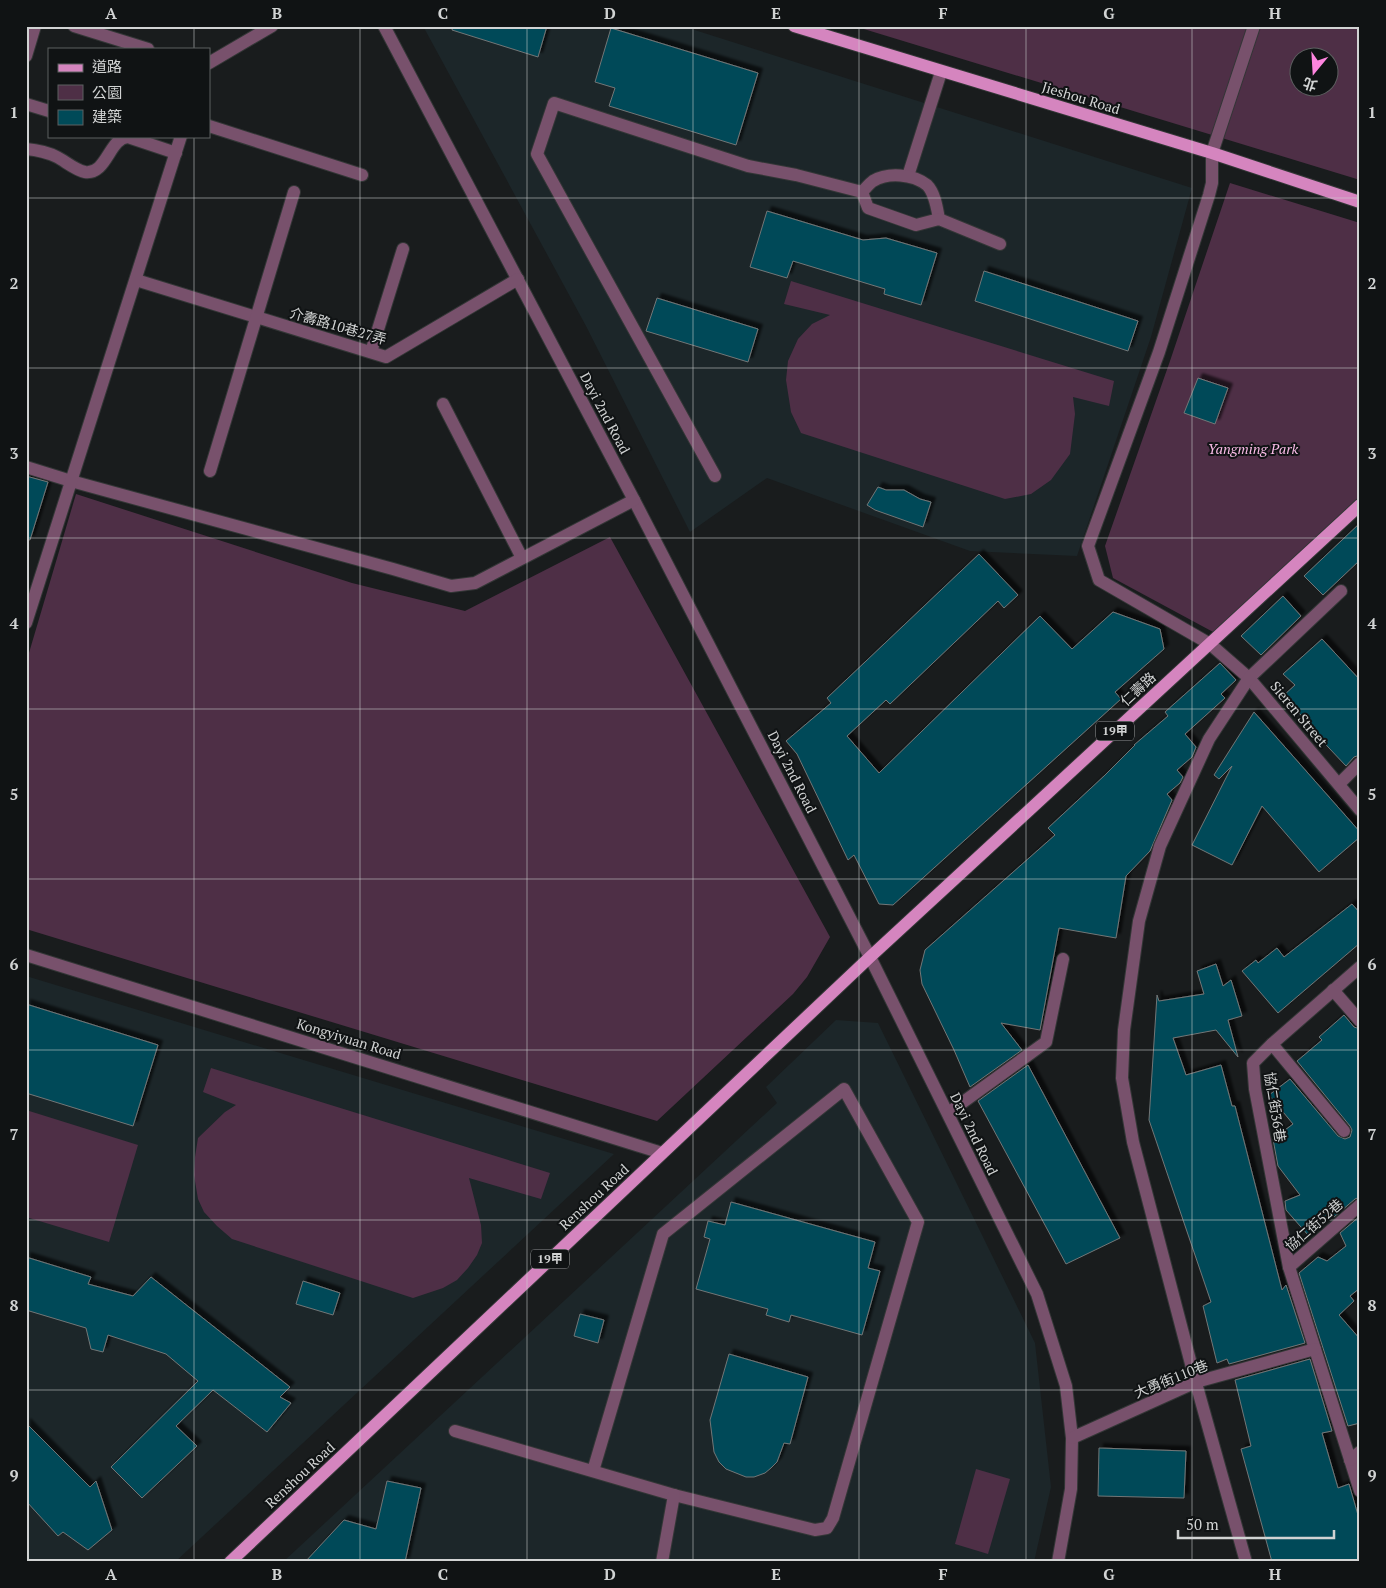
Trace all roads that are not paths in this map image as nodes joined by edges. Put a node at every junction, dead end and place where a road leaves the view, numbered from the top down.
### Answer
1 (35, 26) edge
2 (74, 26) edge
3 (272, 26) edge
4 (384, 26) edge
5 (794, 26) edge
6 (1254, 26) edge
7 (145, 48) edge
8 (26, 56) edge
9 (210, 62) edge
10 (941, 72) junction
11 (26, 104) edge
12 (48, 111) edge
13 (210, 126) edge
14 (121, 138) edge
15 (134, 138) edge
16 (180, 138) edge
17 (26, 149) edge
18 (176, 152) junction
19 (1212, 153) junction
20 (362, 175) dead end
21 (908, 176) junction
22 (294, 192) dead end
23 (862, 192) junction
24 (1360, 202) edge
25 (939, 218) junction
26 (1000, 244) dead end
27 (403, 249) dead end
28 (518, 279) junction
29 (136, 280) junction
30 (256, 317) junction
31 (371, 352) junction
32 (443, 404) dead end
33 (26, 467) edge
34 (210, 470) dead end
35 (715, 476) dead end
36 (71, 481) junction
37 (634, 500) junction
38 (1360, 505) edge
39 (522, 558) junction
40 (1341, 591) dead end
41 (26, 623) edge
42 (1210, 644) junction
43 (1249, 678) junction
44 (1360, 763) edge
45 (1338, 784) junction
46 (1360, 810) edge
47 (26, 954) edge
48 (870, 957) junction
49 (1063, 959) dead end
50 (1360, 967) edge
51 (1333, 990) junction
52 (1360, 1021) edge
53 (1272, 1044) junction
54 (948, 1113) junction
55 (1344, 1131) dead end
56 (662, 1153) junction
57 (1360, 1205) edge
58 (1289, 1266) junction
59 (1315, 1349) junction
60 (1196, 1382) junction
61 (454, 1431) dead end
62 (1072, 1438) junction
63 (1355, 1456) edge
64 (593, 1471) junction
65 (1360, 1491) edge
66 (674, 1495) junction
67 (230, 1562) edge
68 (662, 1562) edge
69 (1058, 1562) edge
70 (1246, 1562) edge

1 - 8 street
2 - 7 street
3 - 9 street
4 - 28 street, Dayi 2nd Road
5 - 10 main road, Jieshou Road
6 - 19 street, Sieren Street
10 - 19 main road, Jieshou Road
10 - 21 street
11 - 12 street
13 - 20 street
14 - 17 street
15 - 18 street
16 - 18 street
18 - 29 street
19 - 24 main road, Jieshou Road
19 - 42 street, Sieren Street
21 - 23 street
21 - 25 street
22 - 30 street
23 - 25 street
23 - 35 street
25 - 26 street
27 - 31 street
28 - 31 street, 介壽路10巷27弄
28 - 37 street, Dayi 2nd Road
29 - 30 street, 介壽路10巷27弄
29 - 36 street
30 - 31 street, 介壽路10巷27弄
30 - 34 street
32 - 39 street
33 - 36 street
36 - 39 street
36 - 41 street
37 - 39 street
37 - 48 street, Dayi 2nd Road
38 - 42 main road, 仁壽路 / 19甲
40 - 43 street
42 - 43 street, Sieren Street
42 - 48 main road, 仁壽路 / 19甲
43 - 45 street, Sieren Street
43 - 60 street
44 - 45 street
45 - 46 street, Sieren Street
47 - 56 street, Kongyiyuan Road
48 - 54 street, Dayi 2nd Road
48 - 56 main road, Renshou Road / 19甲
49 - 54 street
50 - 51 street, 協仁街36巷
51 - 52 street
51 - 53 street, 協仁街36巷
53 - 55 street
53 - 58 street, 協仁街36巷
54 - 62 street, Dayi 2nd Road
56 - 67 main road, Renshou Road / 19甲
57 - 58 street, 協仁街52巷
58 - 59 street, 協仁街36巷
59 - 60 street, 大勇街110巷
59 - 63 street, 協仁街36巷
60 - 62 street, 大勇街110巷
60 - 70 street
61 - 64 street
62 - 69 street, Dayi 2nd Road
63 - 65 street, 協仁街36巷
64 - 66 street
64 - 66 street
66 - 68 street

